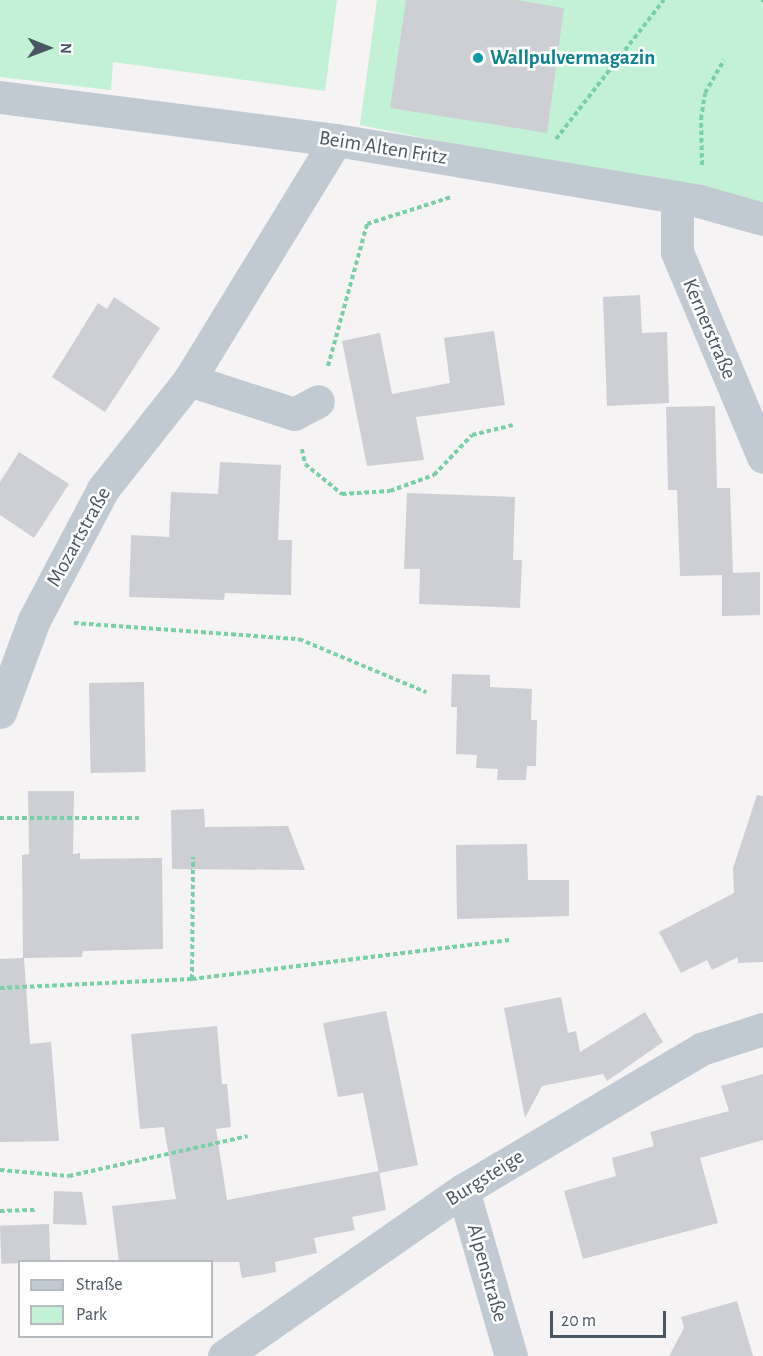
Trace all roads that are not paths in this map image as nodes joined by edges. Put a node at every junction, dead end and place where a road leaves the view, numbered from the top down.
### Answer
1 (0, 97) edge
2 (336, 140) junction
3 (688, 199) junction
4 (763, 219) edge
5 (189, 380) junction
6 (306, 407) road end
7 (763, 457) edge
8 (0, 712) edge
9 (763, 1029) edge
10 (463, 1190) junction
11 (224, 1356) edge
12 (511, 1356) edge

1 - 2 street, Beim Alten Fritz
2 - 3 street, Beim Alten Fritz
2 - 5 street, Mozartstraße
3 - 4 street, Beim Alten Fritz
3 - 7 street, Kernerstraße
5 - 6 street
5 - 8 street, Mozartstraße
9 - 10 street, Burgsteige
10 - 11 street, Burgsteige
10 - 12 street, Alpenstraße

